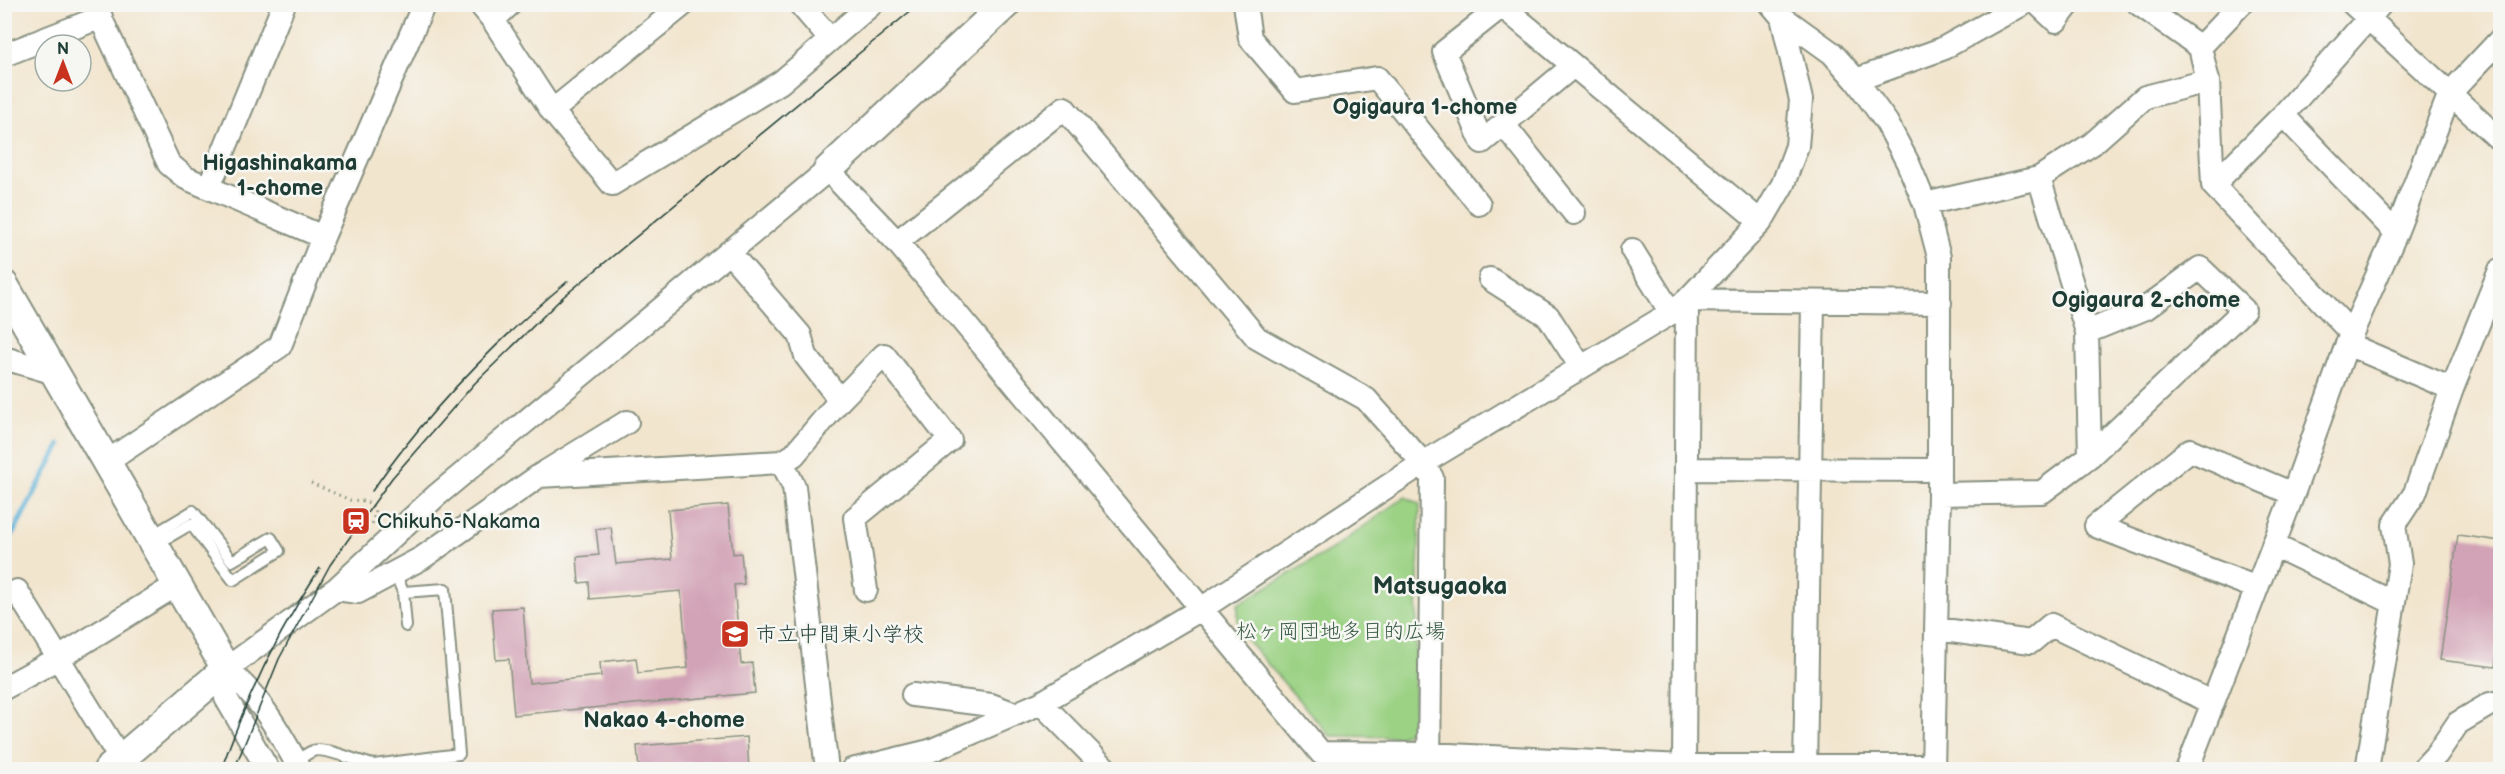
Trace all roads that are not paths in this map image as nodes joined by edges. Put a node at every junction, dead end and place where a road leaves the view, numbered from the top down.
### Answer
1 (284, 4) edge
2 (424, 4) edge
3 (510, 4) edge
4 (684, 4) edge
5 (800, 4) edge
6 (872, 4) edge
7 (1006, 4) edge
8 (1245, 4) edge
9 (2023, 4) edge
10 (2038, 4) edge
11 (2069, 4) edge
12 (2139, 4) edge
13 (2241, 4) edge
14 (1502, 5) edge
15 (2368, 9) edge
16 (97, 11) edge
17 (1777, 11) edge
18 (487, 12) edge
19 (830, 39) junction
20 (2500, 40) edge
21 (2200, 48) junction
22 (5, 57) edge
23 (1573, 66) junction
24 (1856, 80) junction
25 (2208, 81) junction
26 (2450, 93) junction
27 (552, 111) junction
28 (2283, 115) junction
29 (1504, 125) junction
30 (2500, 140) edge
31 (828, 170) junction
32 (2039, 178) junction
33 (2212, 185) junction
34 (210, 187) junction
35 (1479, 204) dead end
36 (1925, 204) junction
37 (1574, 213) dead end
38 (1761, 222) junction
39 (2396, 233) junction
40 (323, 237) junction
41 (897, 242) junction
42 (1632, 250) dead end
43 (729, 252) junction
44 (2500, 270) edge
45 (1490, 279) dead end
46 (4, 285) edge
47 (1813, 303) junction
48 (1940, 303) junction
49 (1679, 307) junction
50 (2087, 332) junction
51 (2350, 339) junction
52 (4, 357) edge
53 (1581, 367) junction
54 (55, 373) junction
55 (2452, 389) junction
56 (840, 400) junction
57 (627, 422) dead end
58 (2090, 456) junction
59 (108, 461) junction
60 (782, 462) junction
61 (1424, 463) junction
62 (1686, 469) junction
63 (1938, 470) junction
64 (1811, 471) junction
65 (538, 476) junction
66 (1939, 494) junction
67 (2293, 494) junction
68 (153, 541) junction
69 (2273, 545) junction
70 (399, 582) junction
71 (178, 584) junction
72 (2257, 588) junction
73 (336, 589) junction
74 (866, 590) dead end
75 (17, 591) dead end
76 (2394, 603) junction
77 (1201, 609) junction
78 (406, 626) dead end
79 (1937, 629) junction
80 (57, 659) junction
81 (226, 669) junction
82 (4, 688) edge
83 (913, 695) dead end
84 (2500, 702) edge
85 (1041, 703) junction
86 (2213, 703) junction
87 (1015, 714) junction
88 (914, 762) edge
89 (1429, 762) edge
90 (114, 765) edge
91 (1557, 766) edge
92 (293, 767) edge
93 (1684, 768) edge
94 (1805, 768) edge
95 (1933, 768) edge
96 (268, 770) edge
97 (827, 770) edge
98 (852, 770) edge
99 (1107, 770) edge
100 (2187, 770) edge
101 (2367, 770) edge
102 (2422, 770) edge

1 - 34 street
2 - 40 street
3 - 18 street
4 - 27 street
5 - 19 street
6 - 19 street
7 - 31 street
8 - 35 street
9 - 24 street
10 - 11 street
12 - 21 street
13 - 21 street
14 - 23 street
14 - 29 street
15 - 26 street
15 - 28 street
16 - 22 street
16 - 34 street
17 - 24 street
17 - 38 street
18 - 27 street
19 - 27 street
20 - 26 street
21 - 25 street
23 - 29 street
23 - 38 street
24 - 36 street
25 - 32 street
25 - 33 street
26 - 30 street
26 - 39 street
28 - 33 street
28 - 39 street
29 - 37 street
31 - 41 street
31 - 43 street
32 - 36 street
32 - 50 street
33 - 51 street
34 - 40 street
36 - 48 street
38 - 49 street
39 - 51 street
40 - 59 street
41 - 61 street
41 - 77 street
42 - 49 street
43 - 56 street
43 - 73 street
44 - 55 street
45 - 53 street
46 - 54 street
47 - 48 street
47 - 49 street
47 - 64 street
48 - 63 street
49 - 53 street
49 - 62 street
50 - 58 street
50 - 58 street
51 - 55 street
51 - 67 street
52 - 54 street
53 - 61 street
54 - 59 street
55 - 76 street
56 - 60 street
56 - 74 street
57 - 65 street
58 - 66 street
59 - 68 street
60 - 65 street
60 - 97 street
61 - 77 street
61 - 89 street
62 - 64 street
62 - 93 street
63 - 64 street
63 - 66 street
64 - 94 street
65 - 70 street
66 - 79 street
67 - 69 street
67 - 72 street
68 - 68 lane
68 - 71 street
69 - 72 street
69 - 76 street
70 - 73 street
70 - 78 lane
70 - 92 lane
71 - 80 street
71 - 81 street
72 - 86 street
73 - 81 street
75 - 80 street
76 - 101 street
77 - 85 street
77 - 89 street
79 - 86 street
79 - 95 street
80 - 82 street
80 - 90 street
81 - 90 street
81 - 92 street
81 - 96 street
83 - 87 street
84 - 102 street
85 - 87 street
85 - 99 street
86 - 100 street
87 - 88 street
88 - 98 street
89 - 91 street
91 - 93 street
93 - 94 street
94 - 95 street

